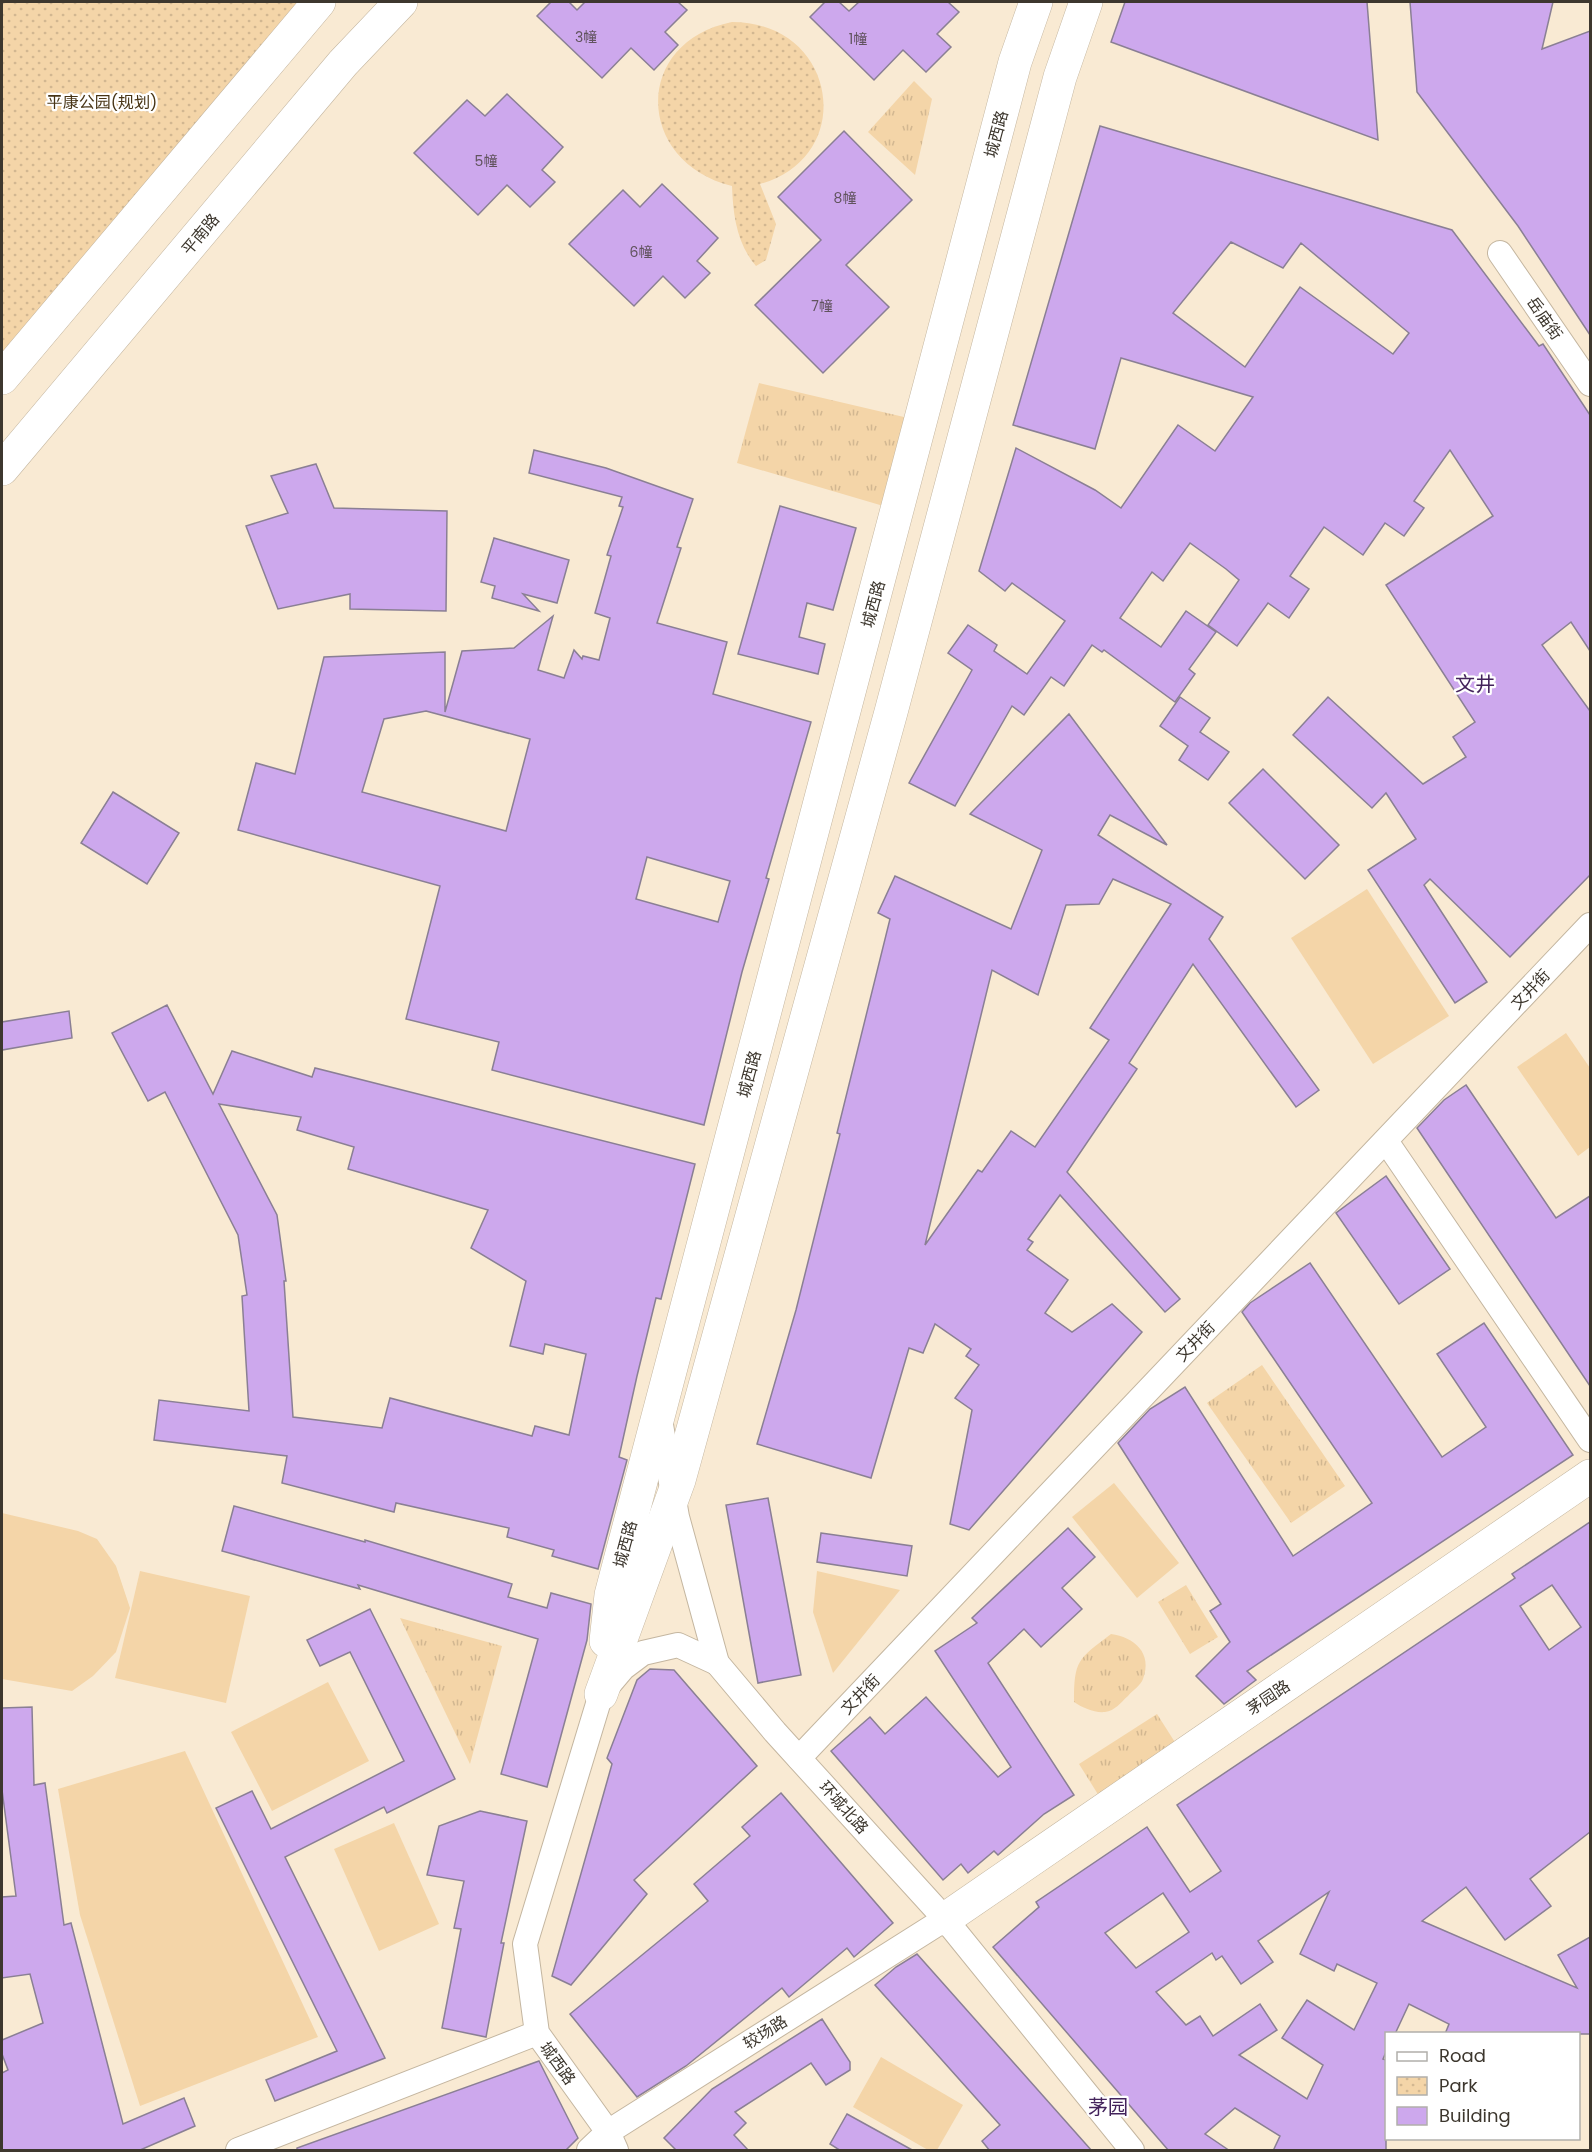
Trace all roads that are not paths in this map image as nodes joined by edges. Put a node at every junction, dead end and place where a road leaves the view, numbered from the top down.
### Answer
1 (319, 2) edge
2 (401, 2) edge
3 (1086, 2) edge
4 (1030, 10) edge
5 (1500, 253) dead end
6 (2, 378) edge
7 (1590, 384) edge
8 (2, 469) edge
9 (1590, 926) edge
10 (1386, 1141) junction
11 (660, 1413) junction
12 (1590, 1440) edge
13 (1590, 1476) edge
14 (717, 1663) junction
15 (601, 1694) junction
16 (800, 1758) junction
17 (945, 1919) junction
18 (537, 2033) junction
19 (612, 2141) edge
20 (238, 2151) edge
21 (589, 2151) edge
22 (1132, 2151) edge

1 - 6 main road
2 - 8 main road, 平南路
3 - 15 main road
4 - 11 main road, 城西路
5 - 7 street, 岳庙街
9 - 10 street, 文井街
10 - 12 street
10 - 16 street, 文井街
11 - 14 street, 环城北路
11 - 15 main road, 城西路
13 - 17 main road, 茅园路
14 - 15 street
14 - 16 street, 环城北路
15 - 18 street, 城西路
16 - 17 street, 环城北路
17 - 19 street, 较场路
17 - 22 street, 环城北路
18 - 19 street, 城西路
18 - 20 street
19 - 21 street, 较场路

